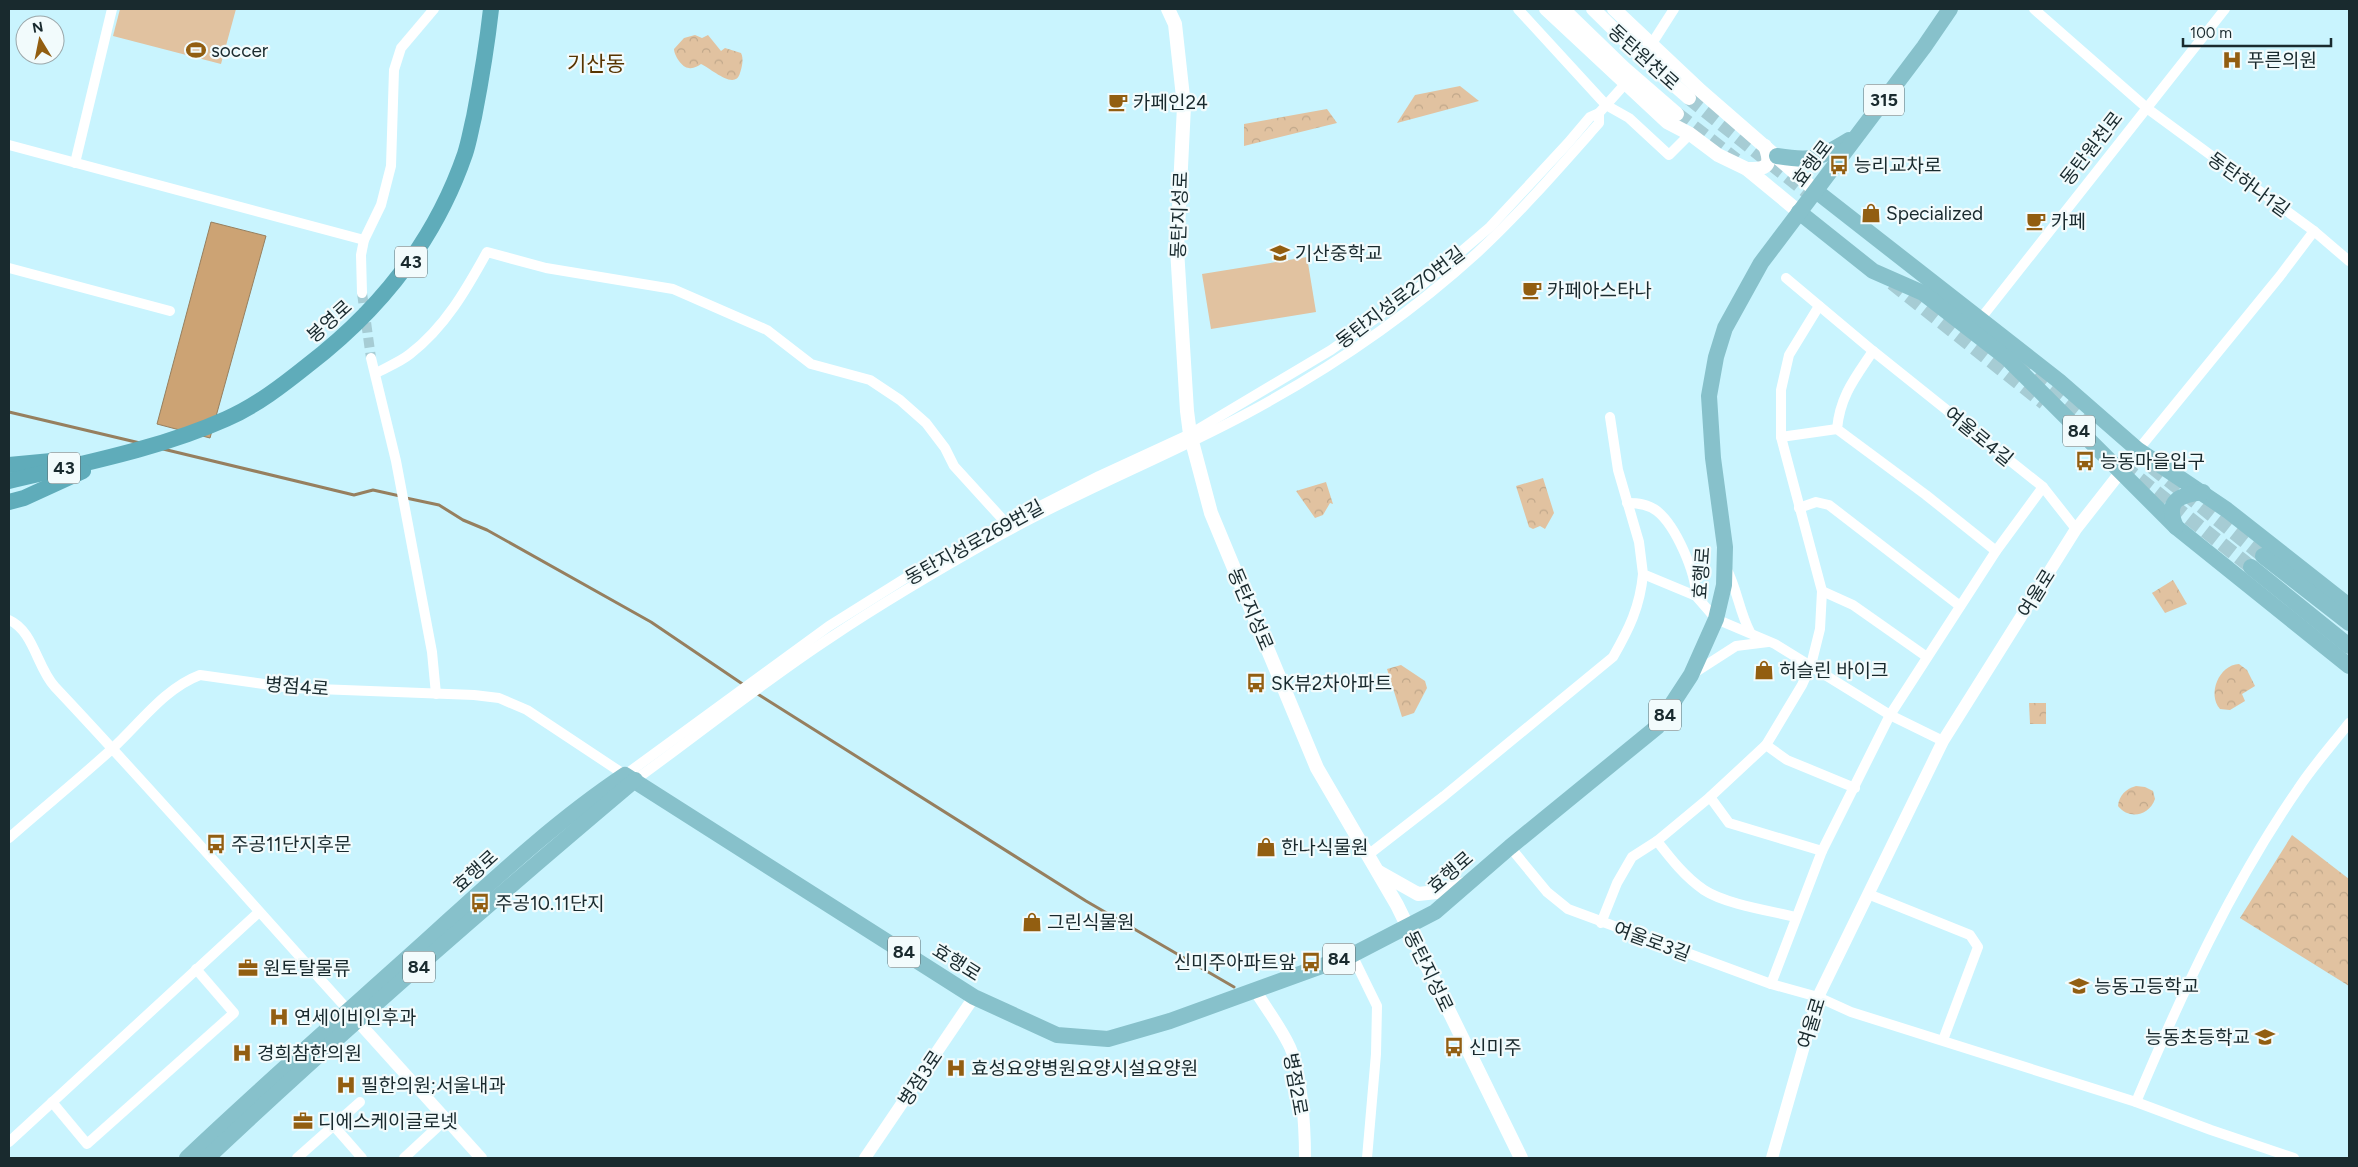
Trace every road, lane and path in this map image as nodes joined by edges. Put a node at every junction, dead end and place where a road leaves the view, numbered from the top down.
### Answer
1 (112, 9) edge
2 (434, 9) edge
3 (491, 9) edge
4 (1168, 9) edge
5 (1518, 9) edge
6 (1546, 9) edge
7 (1563, 9) edge
8 (1593, 9) edge
9 (1614, 9) edge
10 (1674, 9) edge
11 (1950, 9) edge
12 (2034, 9) edge
13 (2225, 9) edge
14 (1651, 45) junction
15 (1625, 84) junction
16 (1689, 98) tunnel mouth
17 (1606, 105) junction
18 (2148, 109) junction
19 (1677, 114) tunnel mouth
20 (1690, 134) junction
21 (1858, 135) junction
22 (9, 145) edge
23 (1771, 151) junction
24 (75, 163) junction
25 (1747, 169) junction
26 (1816, 191) junction
27 (1799, 212) junction
28 (2314, 231) junction
29 (364, 240) junction
30 (2349, 261) edge
31 (9, 268) edge
32 (1786, 278) dead end
33 (362, 293) tunnel mouth
34 (1819, 306) junction
35 (170, 311) dead end
36 (1977, 325) junction
37 (1873, 351) junction
38 (371, 358) tunnel mouth
39 (376, 374) junction
40 (1610, 417) dead end
41 (1837, 429) junction
42 (1781, 437) junction
43 (1191, 438) junction
44 (2138, 450) junction
45 (118, 454) junction
46 (9, 465) edge
47 (2122, 471) junction
48 (9, 482) edge
49 (2043, 487) junction
50 (2203, 492) junction
51 (9, 502) edge
52 (1627, 503) junction
53 (1799, 508) junction
54 (1006, 523) junction
55 (2176, 527) junction
56 (2076, 529) junction
57 (1996, 551) junction
58 (1725, 568) junction
59 (1643, 574) junction
60 (1822, 591) junction
61 (1696, 596) junction
62 (1960, 606) junction
63 (2349, 606) edge
64 (1716, 619) junction
65 (9, 620) edge
66 (2349, 624) edge
67 (1750, 632) junction
68 (1769, 642) junction
69 (2349, 646) edge
70 (1927, 657) junction
71 (1811, 665) junction
72 (2349, 666) edge
73 (772, 672) junction
74 (1691, 675) junction
75 (436, 694) junction
76 (1890, 715) junction
77 (2349, 723) edge
78 (1943, 741) junction
79 (1766, 745) junction
80 (113, 748) junction
81 (630, 778) junction
82 (1855, 788) junction
83 (1710, 797) junction
84 (9, 838) edge
85 (1657, 841) junction
86 (1510, 847) junction
87 (1822, 851) junction
88 (1368, 855) junction
89 (1377, 871) junction
90 (1471, 882) junction
91 (1868, 894) junction
92 (259, 912) junction
93 (1796, 917) junction
94 (1601, 923) junction
95 (1407, 926) junction
96 (1352, 955) junction
97 (196, 969) junction
98 (1771, 984) junction
99 (1261, 988) junction
100 (974, 997) junction
101 (1818, 997) junction
102 (353, 1016) junction
103 (1943, 1040) junction
104 (52, 1102) junction
105 (360, 1102) dead end
106 (2136, 1102) junction
107 (445, 1120) junction
108 (334, 1126) junction
109 (9, 1142) edge
110 (187, 1158) edge
111 (207, 1158) edge
112 (297, 1158) edge
113 (362, 1158) edge
114 (404, 1158) edge
115 (481, 1158) edge
116 (865, 1158) edge
117 (1305, 1158) edge
118 (1367, 1158) edge
119 (1521, 1158) edge
120 (1772, 1158) edge
121 (2294, 1158) edge

1 - 24 street
2 - 29 street
3 - 45 highway, 봉영로 / 43
4 - 43 main road, 동탄지성로
5 - 17 street
6 - 15 main road
7 - 19 main road, 동탄원천로
8 - 16 main road, 동탄원천로
9 - 14 main road
10 - 14 street, 동탄원천로
11 - 21 main road, 효행로 / 315
12 - 18 street, 동탄하나1길
13 - 18 street
14 - 23 main road
15 - 17 street
15 - 20 main road
17 - 20 street
17 - 43 street
18 - 28 street, 동탄하나1길
18 - 36 street, 동탄원천로
20 - 25 main road
21 - 23 main road
21 - 26 main road, 효행로 / 315
22 - 24 street
23 - 25 main road
23 - 26 main road
24 - 29 street
25 - 27 main road
26 - 27 main road, 효행로 / 84
26 - 36 main road, 84
27 - 36 main road, 84
27 - 58 main road, 효행로 / 84
28 - 30 street, 동탄하나1길
28 - 44 street
29 - 33 street
31 - 35 street
32 - 34 street, 여울로4길
34 - 37 street, 여울로4길
34 - 42 street
36 - 44 main road, 84
36 - 47 main road, 84
37 - 41 street
37 - 49 street, 여울로4길
38 - 39 street
39 - 54 street
39 - 75 street
40 - 52 street
41 - 42 street
41 - 57 street
42 - 53 street
43 - 54 street, 동탄지성로269번길
43 - 73 street
43 - 88 main road, 동탄지성로
44 - 47 street, 여울로
44 - 50 main road, 84
45 - 46 highway
45 - 48 highway, 봉영로 / 43
45 - 51 highway
47 - 55 main road, 84
47 - 56 street, 여울로
49 - 56 street, 여울로4길
49 - 57 street
50 - 55 main road
50 - 63 main road, 84
52 - 59 street
52 - 61 street
53 - 60 street
53 - 62 street
54 - 73 street, 동탄지성로269번길
55 - 72 main road, 84
56 - 78 street, 여울로
57 - 62 street
58 - 64 main road, 효행로 / 84
58 - 67 street
59 - 61 street
59 - 88 street
60 - 70 street
60 - 71 street
61 - 64 street
62 - 70 street
64 - 67 street
64 - 74 main road, 효행로 / 84
65 - 80 street
66 - 69 main road
67 - 68 street
68 - 71 street
68 - 74 street
70 - 76 street
71 - 76 street
71 - 79 street
73 - 81 street
74 - 86 main road, 효행로 / 84
75 - 80 street, 병점4로
75 - 81 street, 병점4로
76 - 78 street
76 - 82 street
77 - 106 street
78 - 91 street, 여울로
79 - 82 street
79 - 83 street
80 - 84 street, 병점4로
80 - 92 street
81 - 100 main road, 효행로 / 84
81 - 102 main road, 효행로 / 84
82 - 87 street
83 - 85 street
83 - 87 street
85 - 93 street
85 - 94 street
86 - 90 main road, 효행로 / 84
86 - 94 street, 여울로3길
87 - 93 street
88 - 89 main road, 동탄지성로
89 - 90 main road
89 - 95 main road, 동탄지성로
90 - 95 main road, 효행로 / 84
91 - 101 street, 여울로
91 - 103 street
92 - 97 street
92 - 102 street
93 - 98 street
94 - 98 street, 여울로3길
95 - 96 main road, 효행로 / 84
95 - 119 main road, 동탄지성로
96 - 99 main road, 효행로 / 84
96 - 118 street
97 - 104 street
97 - 104 street
98 - 101 street, 여울로3길
99 - 100 main road, 효행로 / 84
99 - 117 street, 병점2로
100 - 116 street, 병점3로
101 - 103 street, 여울로3길
101 - 120 street, 여울로
102 - 107 street
102 - 110 main road, 효행로 / 84
102 - 111 main road, 효행로 / 84
103 - 106 street, 여울로3길
104 - 109 street
105 - 108 street
106 - 121 street, 여울로3길
107 - 114 street
107 - 115 street
108 - 112 street
108 - 113 street

